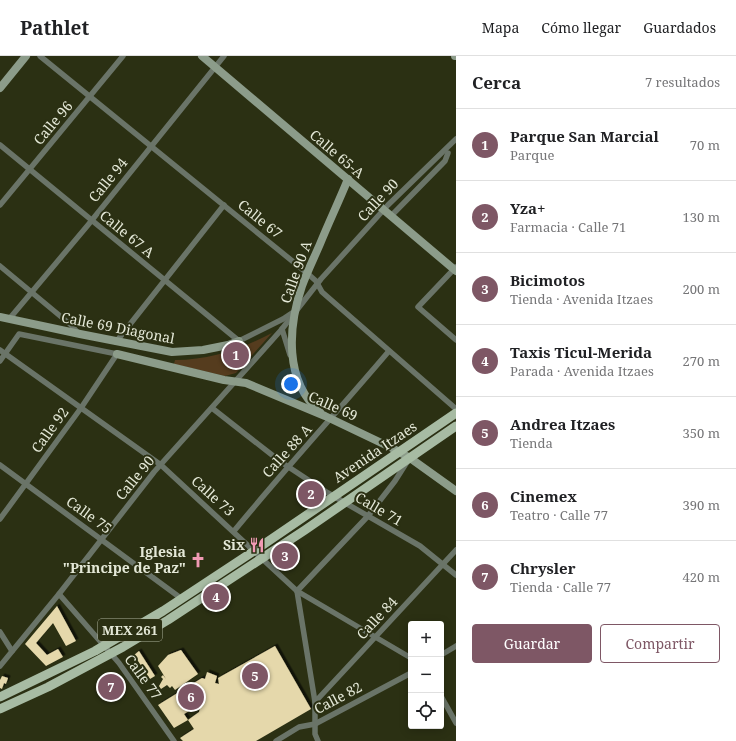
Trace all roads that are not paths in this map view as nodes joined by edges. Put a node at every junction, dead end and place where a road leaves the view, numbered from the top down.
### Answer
1 (26, 56) edge
2 (40, 56) edge
3 (124, 56) edge
4 (202, 56) edge
5 (224, 56) edge
6 (215, 67) junction
7 (0, 88) edge
8 (90, 97) junction
9 (456, 139) edge
10 (0, 145) edge
11 (150, 146) junction
12 (448, 153) dead end
13 (29, 169) junction
14 (348, 179) junction
15 (0, 205) edge
16 (224, 205) junction
17 (384, 210) junction
18 (391, 216) junction
19 (91, 220) junction
20 (0, 266) edge
21 (455, 269) edge
22 (307, 273) junction
23 (164, 280) junction
24 (318, 281) junction
25 (32, 292) junction
26 (295, 311) junction
27 (0, 316) edge
28 (10, 318) junction
29 (282, 329) junction
30 (80, 334) junction
31 (456, 340) edge
32 (239, 341) junction
33 (116, 342) junction
34 (0, 350) edge
35 (389, 351) junction
36 (5, 353) junction
37 (117, 354) junction
38 (0, 361) edge
39 (296, 372) junction
40 (235, 382) junction
41 (81, 408) junction
42 (212, 408) junction
43 (456, 409) edge
44 (456, 413) edge
45 (328, 417) junction
46 (456, 426) edge
47 (399, 452) junction
48 (410, 458) junction
49 (0, 465) edge
50 (161, 465) junction
51 (288, 467) junction
52 (26, 484) junction
53 (456, 491) edge
54 (334, 497) junction
55 (344, 503) junction
56 (368, 516) junction
57 (0, 519) edge
58 (234, 531) junction
59 (102, 539) junction
60 (456, 550) edge
61 (254, 551) junction
62 (262, 558) junction
63 (443, 564) junction
64 (456, 575) edge
65 (297, 591) junction
66 (58, 594) junction
67 (182, 599) junction
68 (0, 632) edge
69 (375, 637) junction
70 (104, 646) junction
71 (456, 646) edge
72 (12, 651) junction
73 (444, 653) edge
74 (111, 654) junction
75 (409, 657) edge
76 (0, 666) edge
77 (408, 675) edge
78 (0, 697) edge
79 (315, 702) junction
80 (444, 702) edge
81 (0, 709) edge
82 (315, 724) junction
83 (456, 724) edge
84 (174, 741) edge
85 (276, 741) edge
86 (318, 741) edge

1 - 7 main road
2 - 8 street, Calle 67
3 - 8 street, Calle 96
4 - 6 main road, Calle 65-A
5 - 6 street, Calle 94
6 - 11 street, Calle 94
6 - 14 main road, Calle 65-A
8 - 11 street, Calle 67
8 - 13 street, Calle 96
9 - 17 street, Calle 90
10 - 13 street, Calle 67 A
11 - 16 street, Calle 67
11 - 19 street, Calle 94
12 - 18 street, Calle 90
13 - 15 street, Calle 96
13 - 19 street, Calle 67 A
14 - 17 main road, Calle 65-A
14 - 22 main road, Calle 90 A
16 - 22 street, Calle 67
16 - 23 street
17 - 18 main road, Calle 65-A
17 - 24 street, Calle 90
18 - 21 main road, Calle 65-A
19 - 23 street, Calle 67 A
19 - 25 street, Calle 94
20 - 25 street
21 - 31 street
22 - 24 street, Calle 67
22 - 26 main road, Calle 90 A
23 - 32 street, Calle 67 A
23 - 33 street
24 - 26 street, Calle 90
24 - 35 street, Calle 67
25 - 28 street, Calle 94
25 - 30 street
26 - 29 street, Calle 90
26 - 32 street, Calle 69 Diagonal
26 - 39 main road, Calle 90 A
27 - 28 main road, Calle 69 Diagonal
28 - 30 main road, Calle 69 Diagonal
29 - 39 street
29 - 40 street, Calle 90
30 - 33 main road, Calle 69 Diagonal
32 - 33 main road, Calle 69 Diagonal
34 - 36 street, Calle 73
35 - 43 street, Calle 67
35 - 45 street, Calle 88 A
36 - 37 street
36 - 38 street
36 - 41 street, Calle 73
37 - 40 main road, Calle 69
37 - 41 street, Calle 92
39 - 45 main road, Calle 90 A
40 - 42 street, Calle 90
40 - 45 main road, Calle 69
41 - 50 street, Calle 73
41 - 52 street, Calle 92
42 - 50 street, Calle 90
42 - 51 street, Calle 71
44 - 47 main road, Avenida Itzaes / MEX 261
45 - 47 main road, Calle 69
45 - 51 street, Calle 88 A
46 - 48 main road, Avenida Itzaes / MEX 261
47 - 48 main road, Calle 69
47 - 54 main road, Avenida Itzaes / MEX 261
48 - 53 main road, Calle 69
48 - 55 main road, Avenida Itzaes / MEX 261
48 - 56 street
49 - 52 street, Calle 75
50 - 58 street, Calle 73
50 - 59 street, Calle 90
51 - 54 street, Calle 71
51 - 58 street, Calle 88 A
52 - 57 street, Calle 92
52 - 59 street, Calle 75
54 - 55 street, Calle 71
54 - 61 main road, Avenida Itzaes / MEX 261
55 - 56 street, Calle 71
55 - 62 main road, Avenida Itzaes / MEX 261
56 - 63 street, Calle 71
56 - 65 street
58 - 61 street, Calle 73
59 - 66 street, Calle 90
59 - 67 street, Calle 75
60 - 63 street, Calle 84
61 - 62 street, Calle 73
61 - 67 main road, Avenida Itzaes / MEX 261
62 - 65 street, Calle 73
62 - 74 main road, Avenida Itzaes / MEX 261
63 - 64 street, Calle 71
63 - 69 street, Calle 84
65 - 69 street, Calle 73
65 - 79 street
66 - 70 street, Calle 77
66 - 72 street, Calle 90
67 - 70 main road, Avenida Itzaes / MEX 261
68 - 72 street
69 - 75 street, Calle 73
69 - 79 street, Calle 84
70 - 74 street, Calle 77
70 - 78 main road, Avenida Itzaes / MEX 261
71 - 73 street
72 - 76 street, Calle 90
74 - 81 main road, Avenida Itzaes / MEX 261
74 - 84 street, Calle 77
77 - 82 street, Calle 82
79 - 82 street
80 - 83 street
82 - 85 street, Calle 82
82 - 86 street

